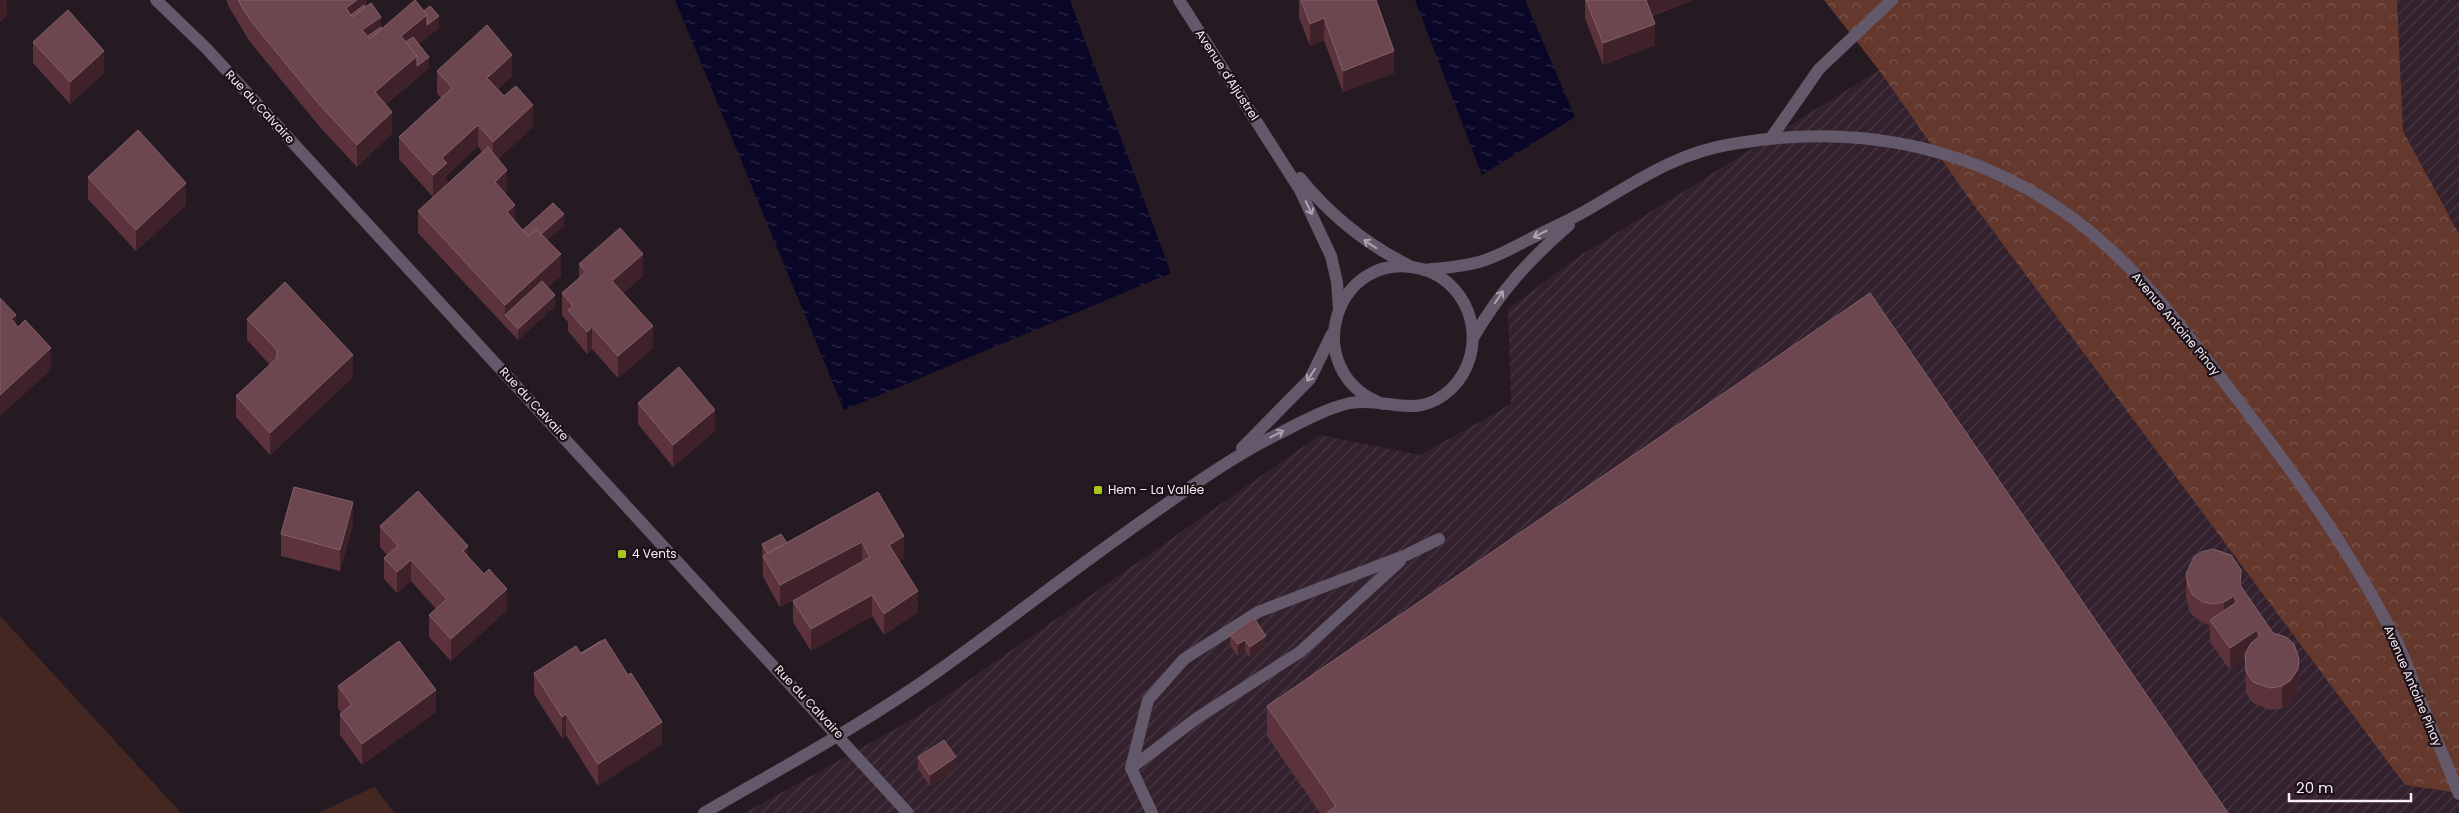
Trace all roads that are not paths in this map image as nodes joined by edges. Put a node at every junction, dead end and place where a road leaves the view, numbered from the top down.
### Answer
1 (156, 0) edge
2 (1179, 0) edge
3 (1892, 0) edge
4 (1771, 138) junction
5 (1276, 150) junction
6 (1583, 212) junction
7 (1418, 268) junction
8 (1339, 309) junction
9 (1333, 332) junction
10 (1474, 338) junction
11 (1383, 404) junction
12 (1234, 456) junction
13 (1439, 539) dead end
14 (1406, 556) junction
15 (839, 736) junction
16 (1131, 768) junction
17 (2459, 794) edge
18 (704, 813) edge
19 (908, 813) edge
20 (1152, 813) edge

1 - 15 street, Rue du Calvaire
2 - 5 street, Avenue d'Aljustrel
3 - 4 street
4 - 6 street, Avenue Antoine Pinay
4 - 17 street, Avenue Antoine Pinay
7 -> 5 street, Avenue d'Aljustrel
5 -> 8 street, Avenue d'Aljustrel
6 -> 7 street, Avenue Antoine Pinay
10 -> 6 street, Avenue Antoine Pinay
7 - 8 street, Avenue Antoine Pinay
7 - 10 street, Avenue Antoine Pinay
8 - 9 street, Avenue Antoine Pinay
9 - 11 street, Avenue Antoine Pinay
9 -> 12 street, Avenue Antoine Pinay
10 - 11 street, Avenue Antoine Pinay
12 -> 11 street, Avenue Antoine Pinay
12 - 15 street
13 - 14 street
14 - 16 street
14 - 16 street
15 - 18 street
15 - 19 street, Rue du Calvaire
16 - 20 street

